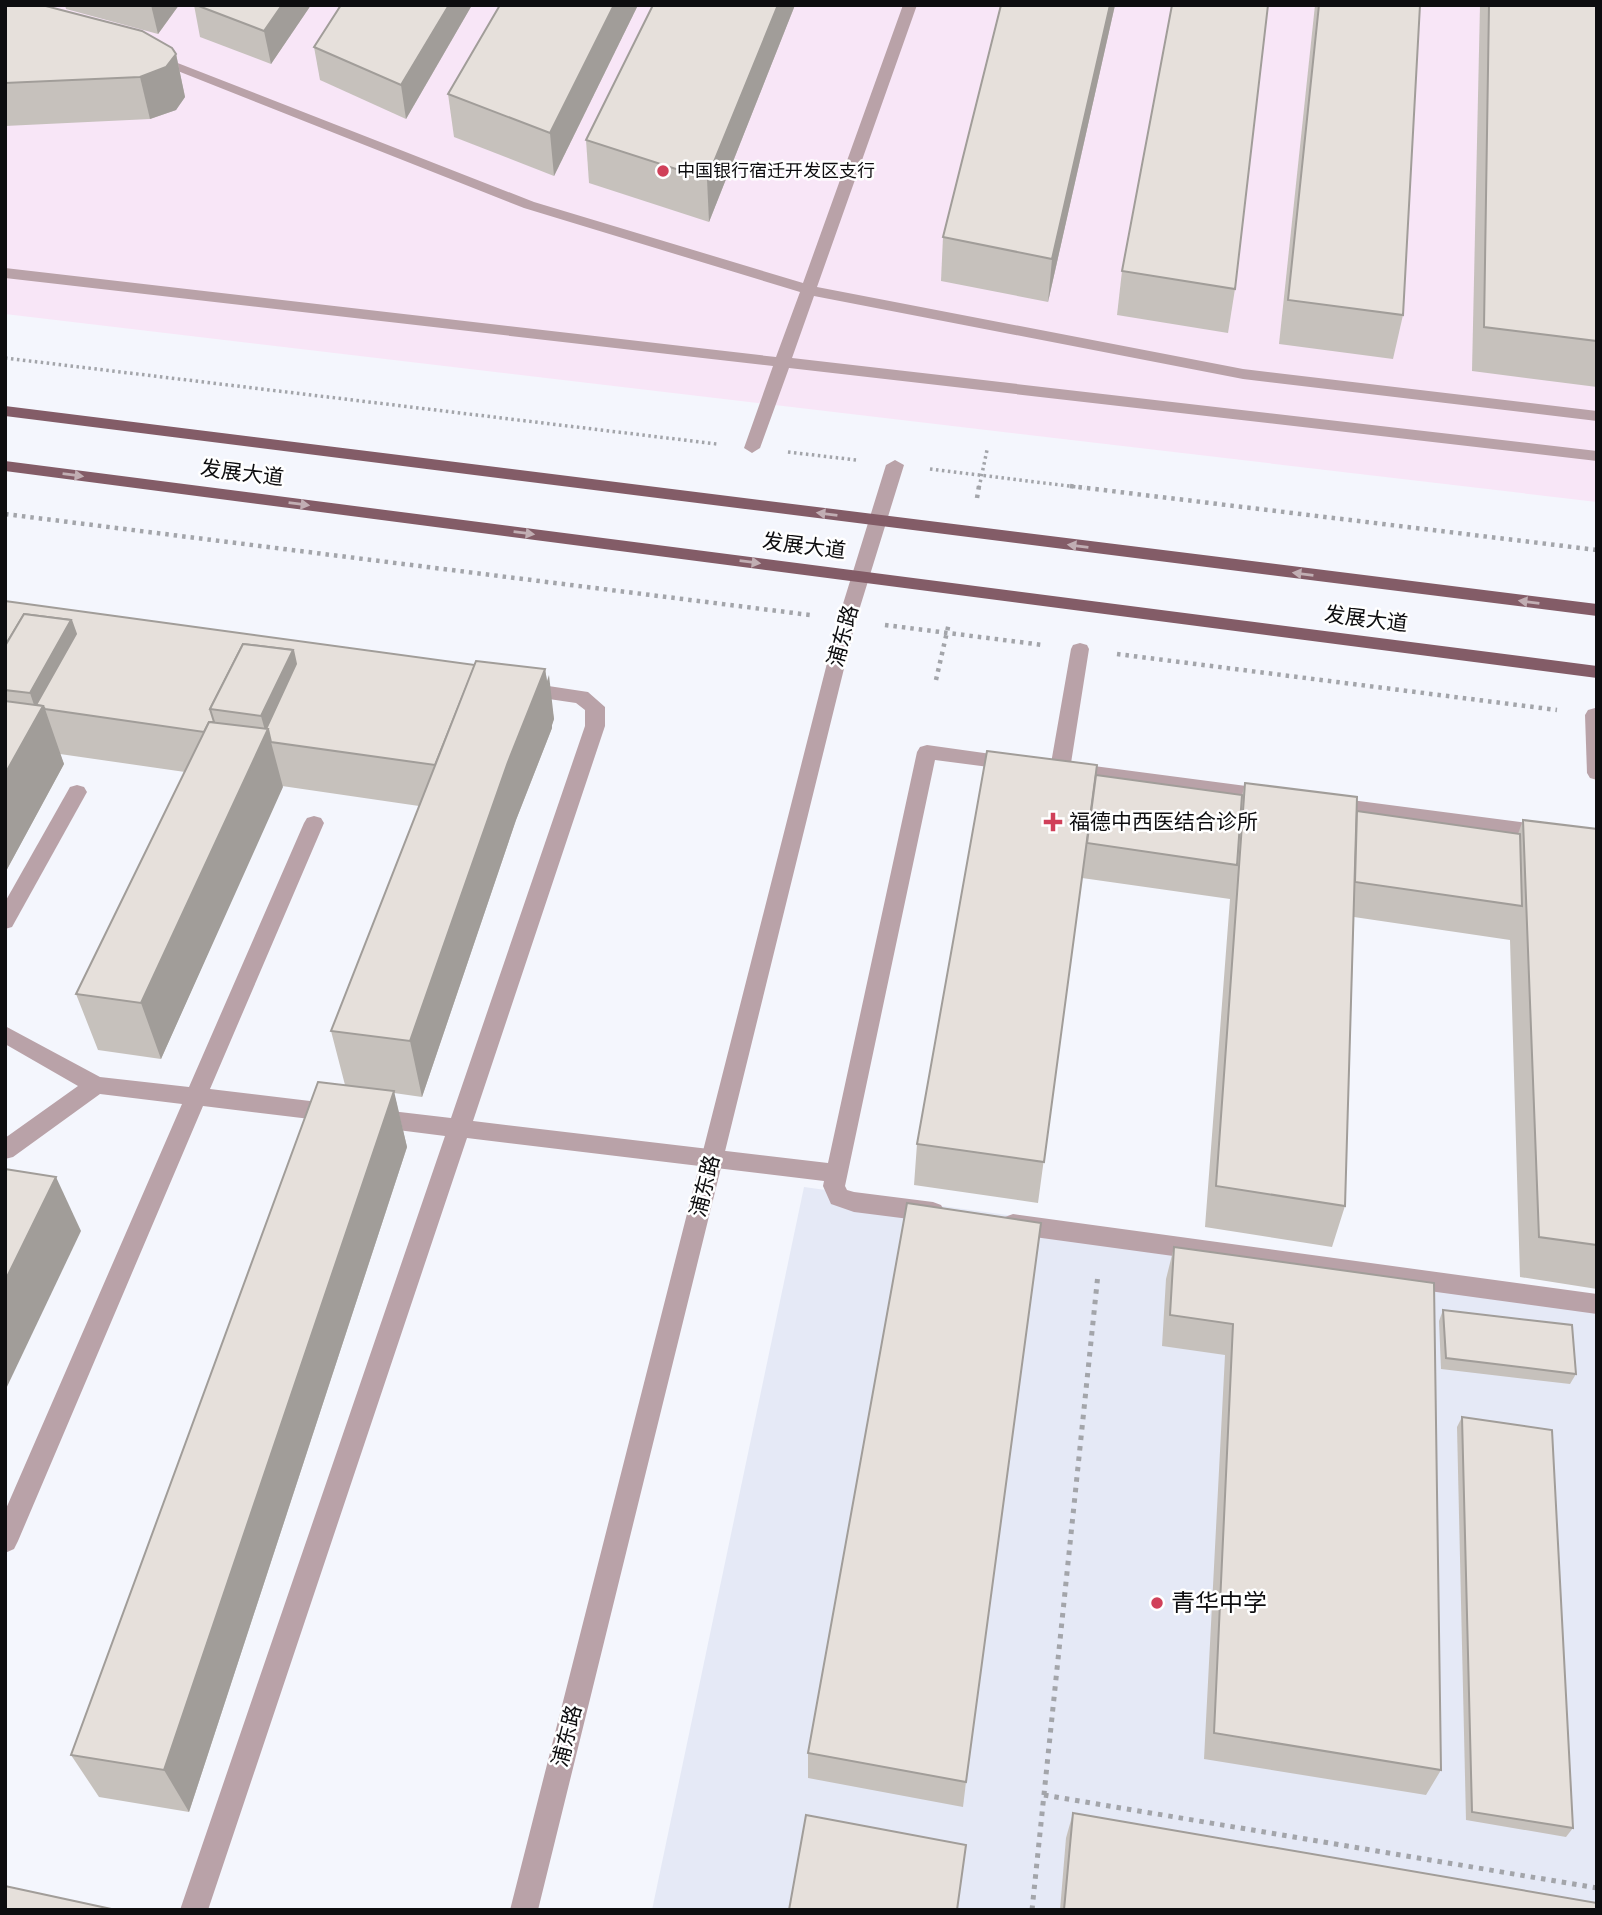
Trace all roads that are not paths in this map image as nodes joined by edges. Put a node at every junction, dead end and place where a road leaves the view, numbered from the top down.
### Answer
1 (910, 5) edge
2 (133, 50) edge
3 (5, 273) edge
4 (810, 290) junction
5 (784, 363) junction
6 (5, 411) edge
7 (1597, 416) edge
8 (752, 448) road end
9 (1597, 456) edge
10 (895, 465) road end
11 (5, 466) edge
12 (876, 520) junction
13 (859, 576) junction
14 (1597, 610) edge
15 (1080, 649) road end
16 (1597, 671) edge
17 (498, 686) edge
18 (1595, 715) edge
19 (1060, 769) junction
20 (1597, 773) edge
21 (77, 792) dead end
22 (314, 823) dead end
23 (1597, 839) edge
24 (5, 921) edge
25 (5, 1034) edge
26 (96, 1085) junction
27 (194, 1096) junction
28 (458, 1128) junction
29 (5, 1150) edge
30 (712, 1159) junction
31 (837, 1173) junction
32 (950, 1215) edge
33 (991, 1221) edge
34 (1597, 1304) edge
35 (5, 1541) edge
36 (197, 1909) edge
37 (524, 1910) edge

1 - 4 street
2 - 4 street
3 - 5 street
4 - 5 street
4 - 7 street
5 - 8 street
5 - 9 street
12 -> 6 main road, 发展大道
10 - 12 street, 浦东路
11 -> 13 main road, 发展大道
12 - 13 street, 浦东路
14 -> 12 main road, 发展大道
13 - 16 main road, 发展大道
13 - 30 street, 浦东路
15 - 19 street
17 - 28 street
18 - 20 street
19 - 23 street
19 - 31 street
21 - 24 street
22 - 27 street
25 - 26 street
26 - 27 street
26 - 29 street
27 - 28 street
27 - 35 street
28 - 30 street
28 - 36 street
30 - 31 street
30 - 37 street, 浦东路
31 - 32 street
33 - 34 street

